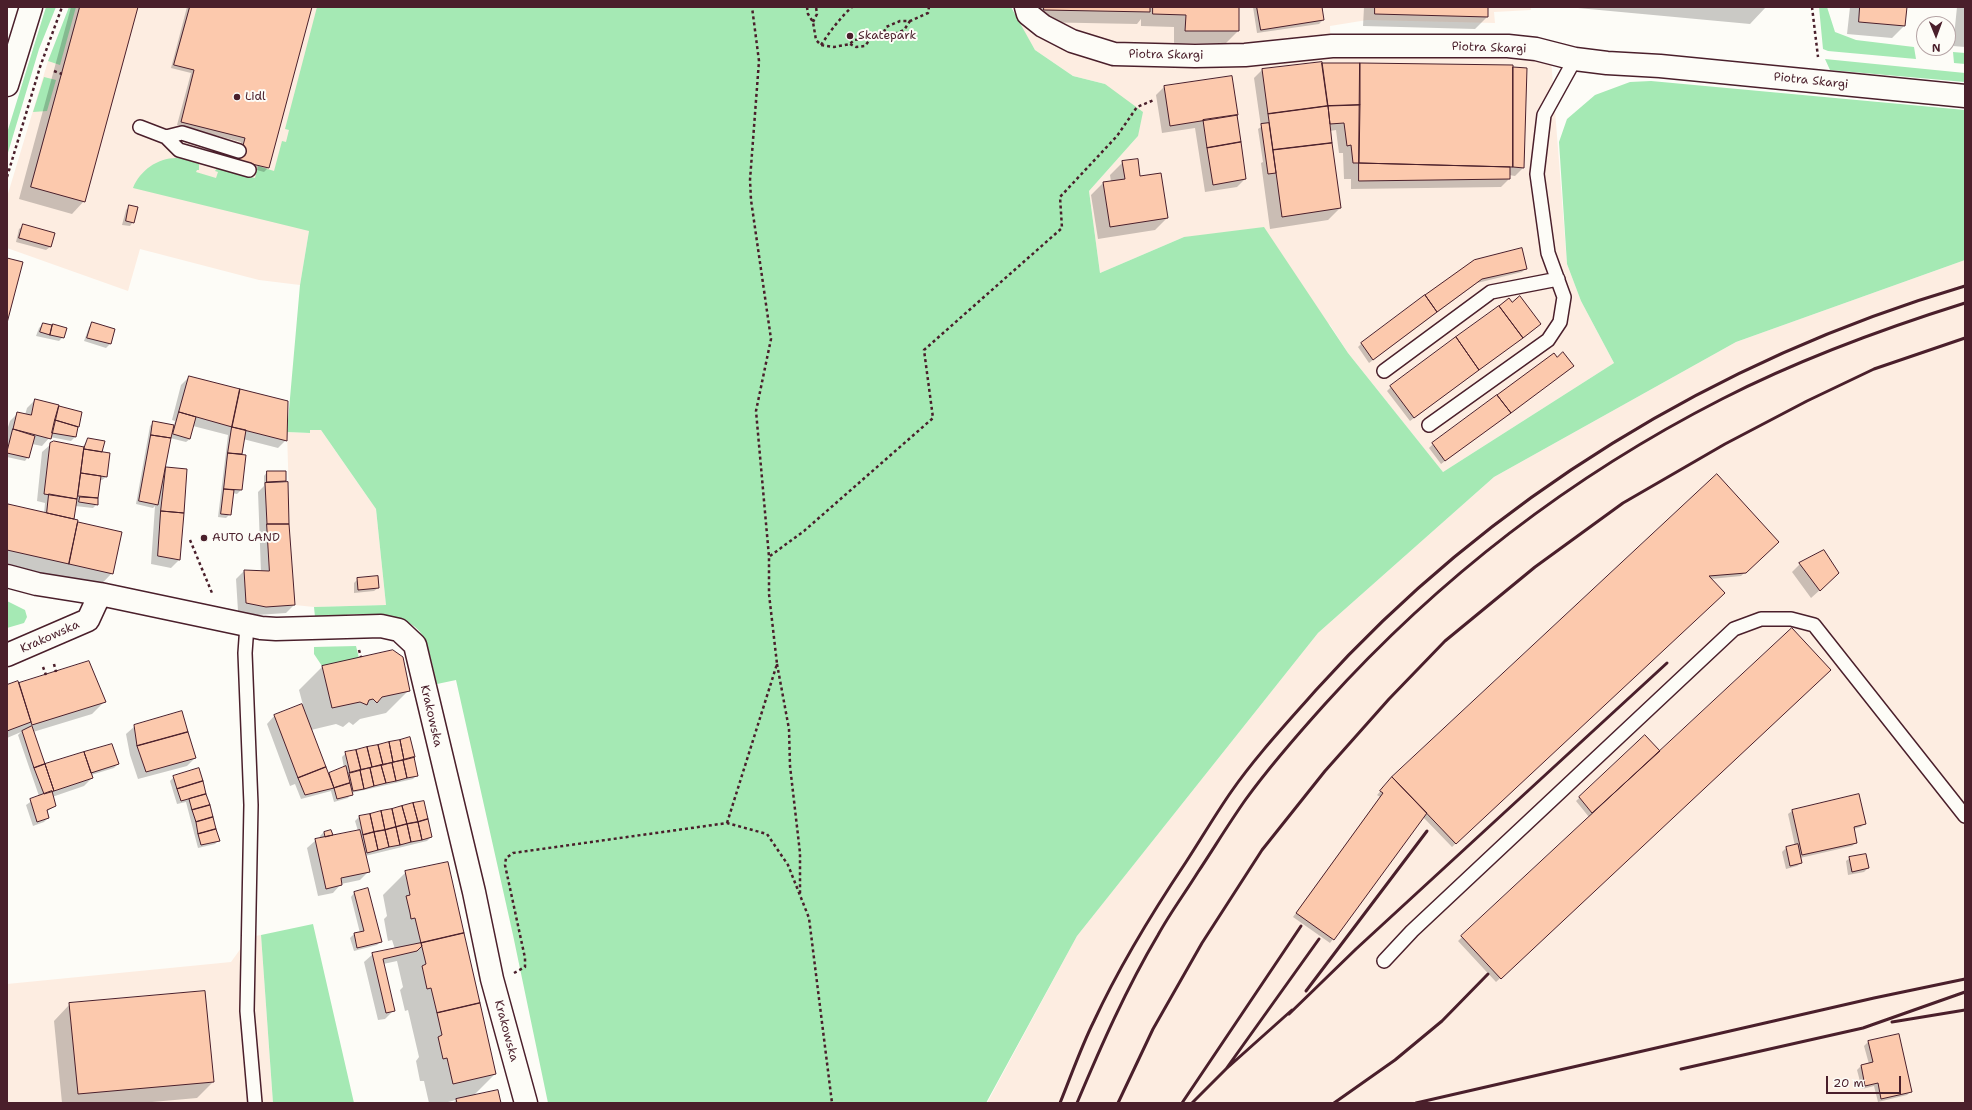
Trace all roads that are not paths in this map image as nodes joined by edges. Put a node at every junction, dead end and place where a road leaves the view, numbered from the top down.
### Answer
1 (31, 7) edge
2 (1026, 7) edge
3 (1575, 59) junction
4 (7, 85) edge
5 (1965, 96) edge
6 (140, 127) dead end
7 (166, 136) junction
8 (239, 151) dead end
9 (250, 170) dead end
10 (1558, 279) junction
11 (1384, 371) dead end
12 (1429, 425) dead end
13 (7, 576) edge
14 (100, 594) junction
15 (247, 625) junction
16 (7, 654) edge
17 (1965, 816) edge
18 (1384, 961) dead end
19 (255, 1103) edge
20 (526, 1103) edge

1 - 4 street
2 - 3 street, Piotra Skargi
3 - 5 street, Piotra Skargi
3 - 10 lane
6 - 7 lane
7 - 8 lane
7 - 9 lane
10 - 11 lane
10 - 12 lane
13 - 14 street, Krakowska
14 - 15 street, Krakowska
14 - 16 street, Krakowska
15 - 19 lane
15 - 20 street, Krakowska
17 - 18 lane

